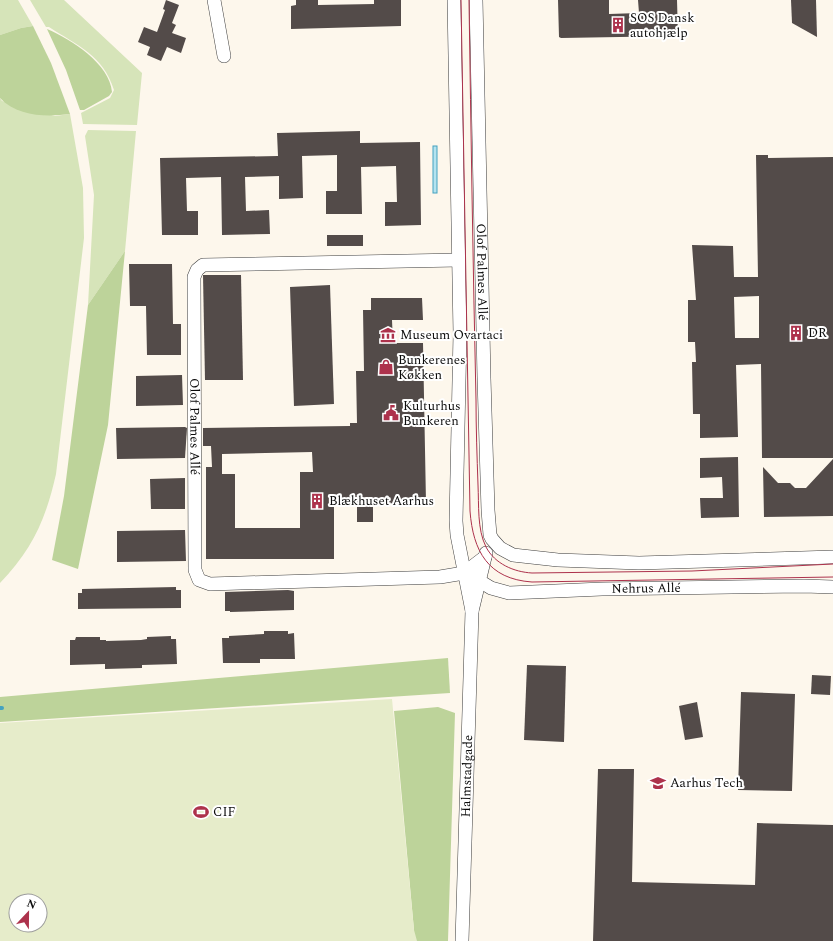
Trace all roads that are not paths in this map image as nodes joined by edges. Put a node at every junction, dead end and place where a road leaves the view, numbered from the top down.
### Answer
1 (214, 0) edge
2 (454, 0) edge
3 (476, 0) edge
4 (224, 56) dead end
5 (458, 260) junction
6 (490, 535) junction
7 (485, 557) junction
8 (833, 557) edge
9 (464, 573) junction
10 (479, 580) junction
11 (833, 587) edge
12 (472, 611) junction
13 (462, 941) edge

1 - 4 street
2 - 5 street, Olof Palmes Allé
3 - 6 street, Olof Palmes Allé
5 - 9 street, Olof Palmes Allé
5 - 9 street, Olof Palmes Allé
6 - 7 street, Halmstadgade
6 - 8 street, Nehrus Allé
7 - 9 street
7 - 10 street, Halmstadgade
9 - 10 street, Nehrus Allé
9 - 12 street, Halmstadgade
10 - 11 street, Nehrus Allé
10 - 12 street, Halmstadgade
12 - 13 street, Halmstadgade

